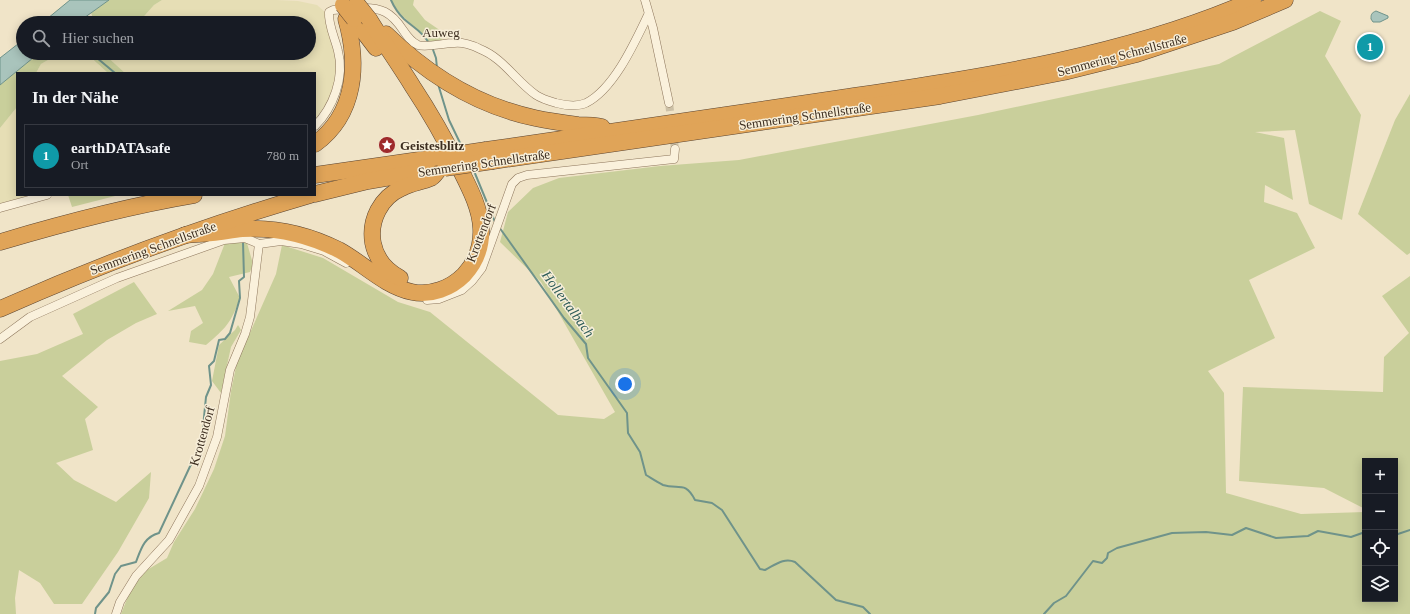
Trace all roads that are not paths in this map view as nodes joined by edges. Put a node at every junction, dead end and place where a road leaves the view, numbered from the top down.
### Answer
1 (644, 0) edge
2 (1253, 0) edge
3 (1285, 0) edge
4 (351, 10) edge
5 (648, 15) junction
6 (669, 103) tunnel mouth
7 (316, 125) edge
8 (619, 130) junction
9 (316, 143) edge
10 (675, 149) dead end
11 (490, 156) junction
12 (444, 162) junction
13 (316, 175) edge
14 (316, 194) edge
15 (44, 196) edge
16 (307, 196) edge
17 (175, 197) edge
18 (0, 208) edge
19 (185, 235) junction
20 (0, 242) edge
21 (260, 244) junction
22 (0, 310) edge
23 (0, 339) edge
24 (116, 614) edge

1 - 5 street
2 - 8 highway, Semmering Schnellstraße
3 - 11 highway, Semmering Schnellstraße
4 - 8 highway
4 - 9 highway
4 - 12 highway
5 - 6 street
5 - 7 street, Auweg
8 - 11 highway, Semmering Schnellstraße
10 - 21 street, Krottendorf
11 - 12 highway, Semmering Schnellstraße, bridge
12 - 12 highway
12 - 13 highway, Semmering Schnellstraße
12 - 14 highway, Semmering Schnellstraße
12 - 19 highway
15 - 18 street
16 - 19 highway, Semmering Schnellstraße
17 - 20 highway
19 - 22 highway, Semmering Schnellstraße
21 - 23 street, Krottendorf
21 - 24 street, Krottendorf

